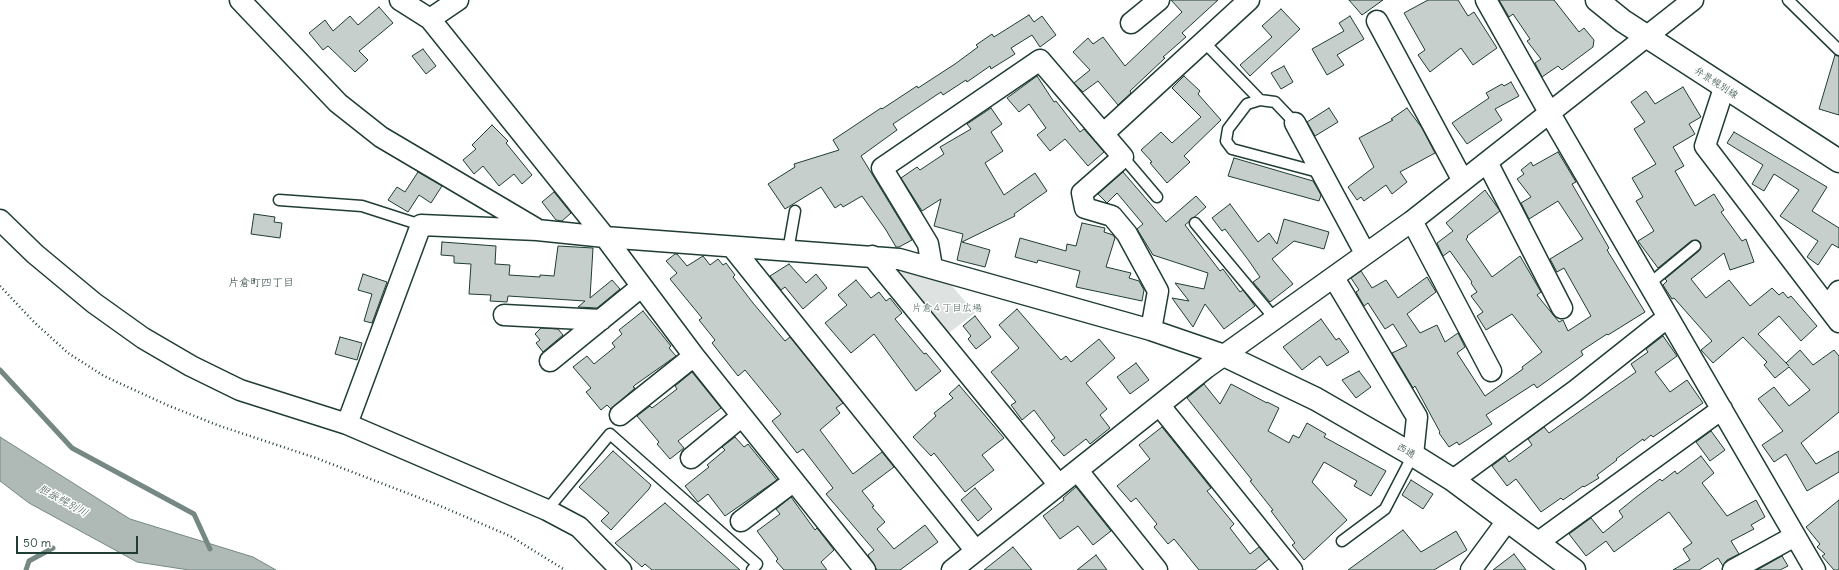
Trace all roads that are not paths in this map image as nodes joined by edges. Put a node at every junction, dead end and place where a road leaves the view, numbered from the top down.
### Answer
1 (458, 0) edge
2 (1159, 0) edge
3 (1249, 0) edge
4 (1486, 0) edge
5 (1597, 0) edge
6 (1693, 0) edge
7 (1788, 0) edge
8 (248, 3) edge
9 (415, 7) edge
10 (1378, 21) dead end
11 (1131, 23) dead end
12 (1646, 36) junction
13 (1204, 42) junction
14 (1839, 50) edge
15 (1724, 88) junction
16 (1260, 100) junction
17 (1549, 112) junction
18 (1295, 123) joint
19 (1103, 134) junction
20 (1123, 157) junction
21 (1839, 161) edge
22 (1487, 162) junction
23 (1322, 173) junction
24 (1463, 181) junction
25 (1157, 197) dead end
26 (279, 200) dead end
27 (795, 211) dead end
28 (0, 220) edge
29 (1412, 221) junction
30 (1195, 223) dead end
31 (421, 225) junction
32 (537, 230) junction
33 (605, 238) junction
34 (1695, 246) dead end
35 (732, 247) junction
36 (788, 251) junction
37 (1365, 253) junction
38 (872, 256) junction
39 (932, 267) junction
40 (1334, 278) junction
41 (1649, 284) junction
42 (641, 287) junction
43 (1839, 290) edge
44 (1562, 308) dead end
45 (1833, 314) edge
46 (504, 315) dead end
47 (1668, 317) junction
48 (1275, 319) junction
49 (601, 320) junction
50 (1151, 330) junction
51 (1224, 355) junction
52 (694, 356) junction
53 (550, 361) dead end
54 (1491, 371) dead end
55 (1160, 406) junction
56 (1722, 409) junction
57 (620, 415) dead end
58 (742, 416) junction
59 (347, 424) junction
60 (1413, 455) junction
61 (691, 458) dead end
62 (1078, 471) junction
63 (1453, 480) junction
64 (794, 481) junction
65 (1059, 485) junction
66 (547, 510) junction
67 (741, 521) dead end
68 (1507, 521) junction
69 (1795, 536) junction
70 (1342, 541) dead end
71 (1537, 542) junction
72 (976, 552) junction
73 (621, 570) edge
74 (752, 570) edge
75 (865, 570) edge
76 (952, 570) edge
77 (1157, 570) edge
78 (1292, 570) edge
79 (1471, 570) edge
80 (1574, 570) edge
81 (1733, 570) edge
82 (1815, 570) edge

1 - 9 street
2 - 11 street
3 - 13 street
4 - 17 street
5 - 12 street, 弁景幌別線
6 - 12 street
7 - 14 lane
8 - 32 street
9 - 33 street
10 - 24 street
12 - 15 street, 弁景幌別線
12 - 17 street
13 - 16 lane
13 - 19 street
15 - 21 street, 弁景幌別線
15 - 45 street
16 - 18 lane
16 - 23 lane
17 - 22 street
17 - 41 street
18 - 23 street
19 - 20 street
19 - 39 street
20 - 25 lane
20 - 50 street
22 - 24 street
22 - 44 street
23 - 37 street
24 - 29 street
26 - 31 lane
27 - 36 lane
28 - 59 street
29 - 37 street
29 - 54 street
30 - 48 lane
31 - 32 street
31 - 59 street
32 - 33 street
33 - 35 street
33 - 42 street
34 - 41 lane
35 - 36 street
35 - 72 street
36 - 38 street
37 - 40 street
38 - 39 street
38 - 65 street
39 - 50 street
40 - 48 street
40 - 60 street
41 - 47 street
42 - 49 street
42 - 52 street
43 - 45 street
46 - 49 street
47 - 56 street
47 - 63 street
48 - 51 street
49 - 53 street
50 - 51 street
51 - 55 street
51 - 60 street, 西通
52 - 57 street
52 - 58 street
55 - 62 street
55 - 78 street
56 - 69 street
56 - 71 street
58 - 61 street
58 - 64 street
59 - 66 street
60 - 63 street, 西通
60 - 70 lane
62 - 65 street
62 - 77 street
63 - 68 street, 西通
64 - 67 street
64 - 75 street
65 - 72 street
66 - 73 street
66 - 74 lane
68 - 71 street, 西通
68 - 79 street
69 - 81 street
69 - 82 street
71 - 80 street, 西通
72 - 76 street

